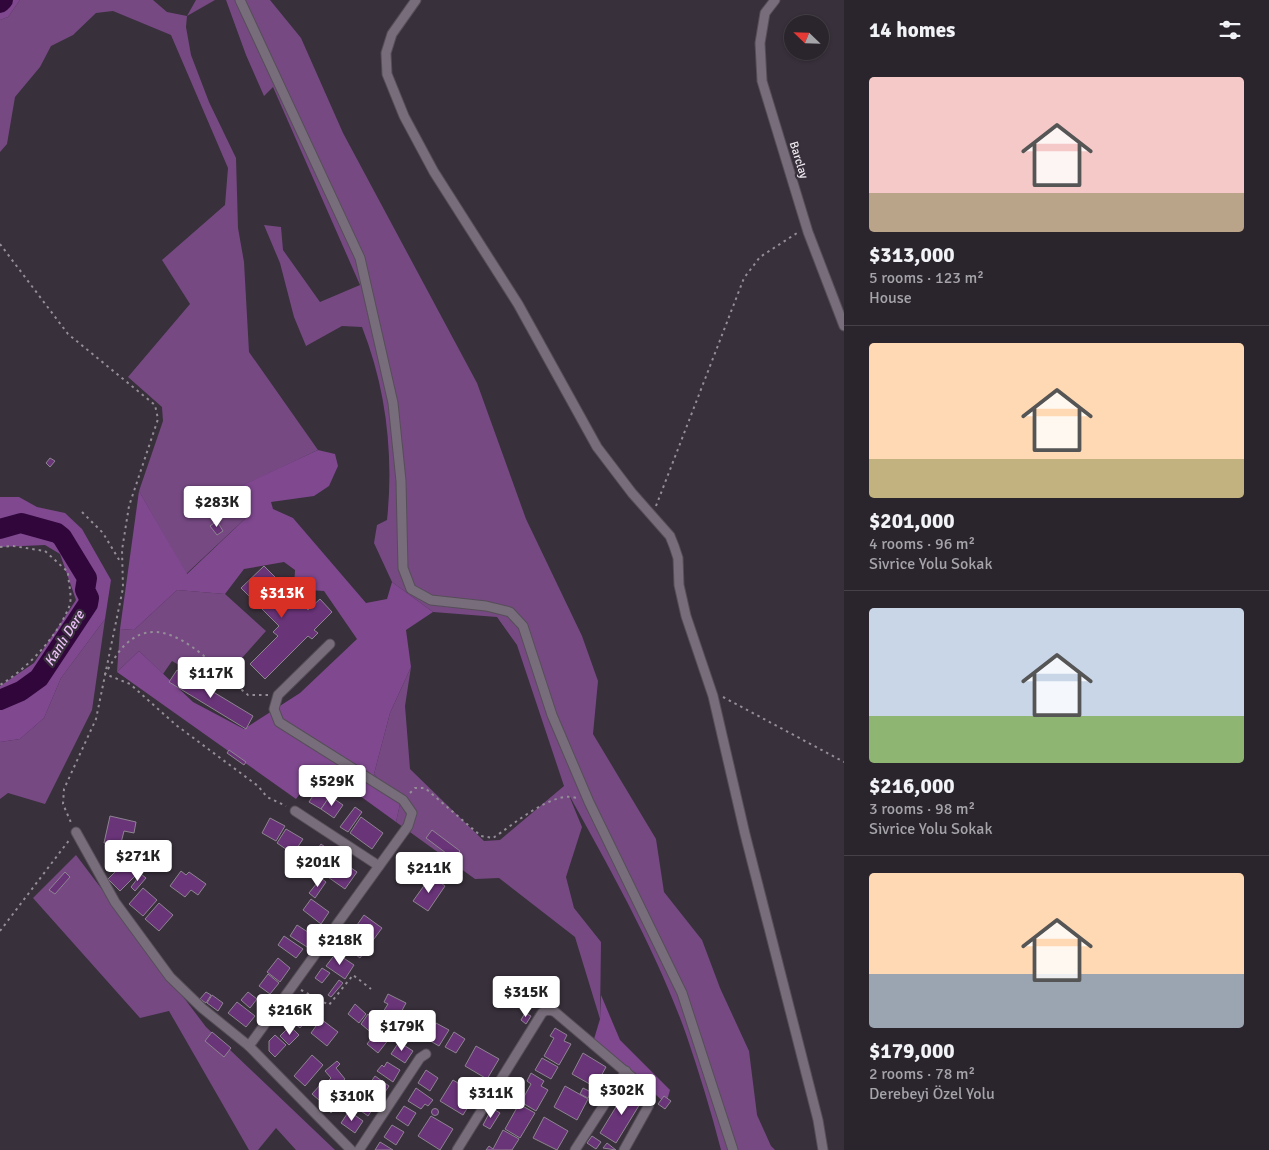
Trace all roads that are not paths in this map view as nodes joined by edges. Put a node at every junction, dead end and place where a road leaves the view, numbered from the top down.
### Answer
1 (240, 0) edge
2 (416, 0) edge
3 (775, 0) edge
4 (844, 326) edge
5 (330, 644) dead end
6 (295, 811) road end
7 (76, 832) road end
8 (379, 866) junction
9 (249, 1046) junction
10 (426, 1054) dead end
11 (626, 1071) junction
12 (352, 1150) edge
13 (359, 1150) edge
14 (457, 1150) edge
15 (575, 1150) edge
16 (624, 1150) edge
17 (733, 1150) edge
18 (823, 1150) edge

1 - 17 street
2 - 18 street
3 - 4 street, Barclay
5 - 8 street
6 - 8 street
7 - 9 street
8 - 9 street
9 - 12 street
10 - 13 street
11 - 14 street
11 - 15 street
11 - 16 street

